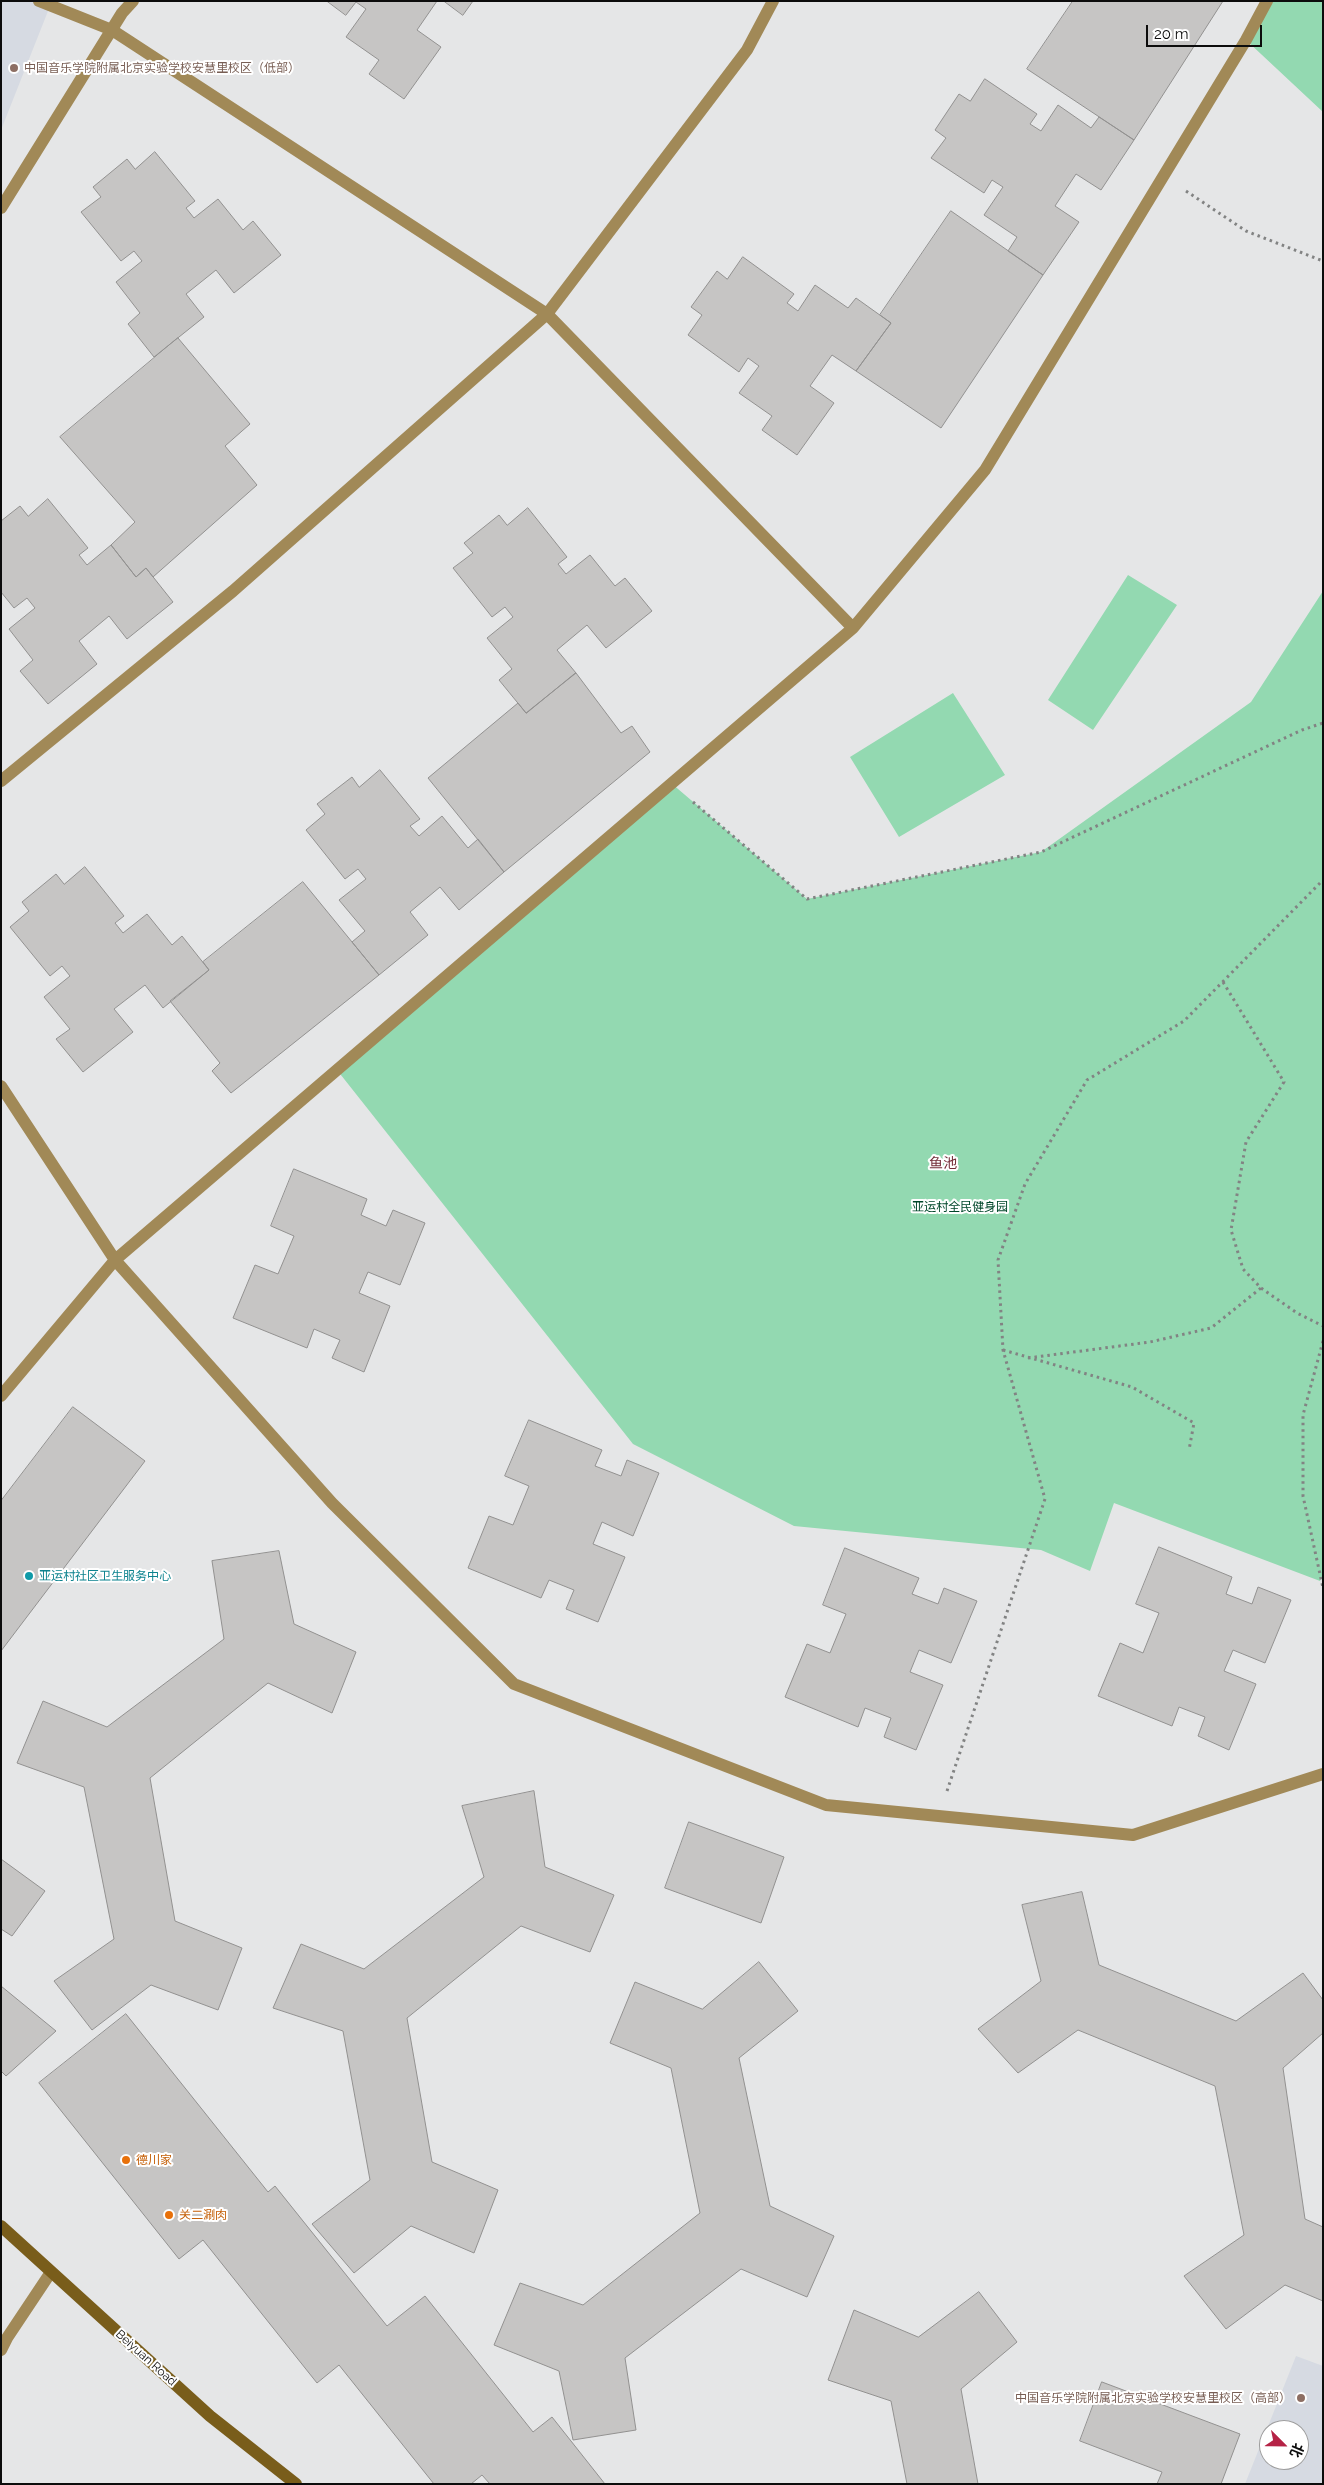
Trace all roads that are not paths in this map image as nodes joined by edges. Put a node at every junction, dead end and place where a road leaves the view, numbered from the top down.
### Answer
1 (39, 1) edge
2 (133, 1) edge
3 (773, 1) edge
4 (1267, 1) edge
5 (112, 30) junction
6 (1, 208) edge
7 (547, 314) junction
8 (853, 628) junction
9 (1, 781) edge
10 (1, 1086) edge
11 (115, 1260) junction
12 (1, 1396) edge
13 (1323, 1774) edge
14 (1, 2226) edge
15 (51, 2272) junction
16 (1, 2350) edge
17 (293, 2483) edge

1 - 5 street
2 - 5 street
3 - 7 street
4 - 8 street
5 - 6 street
5 - 7 street
7 - 8 street
7 - 9 street
8 - 11 street
10 - 11 street
11 - 12 street
11 - 13 street
14 - 15 street, Beiyuan Road
15 - 16 street
15 - 17 street, Beiyuan Road

